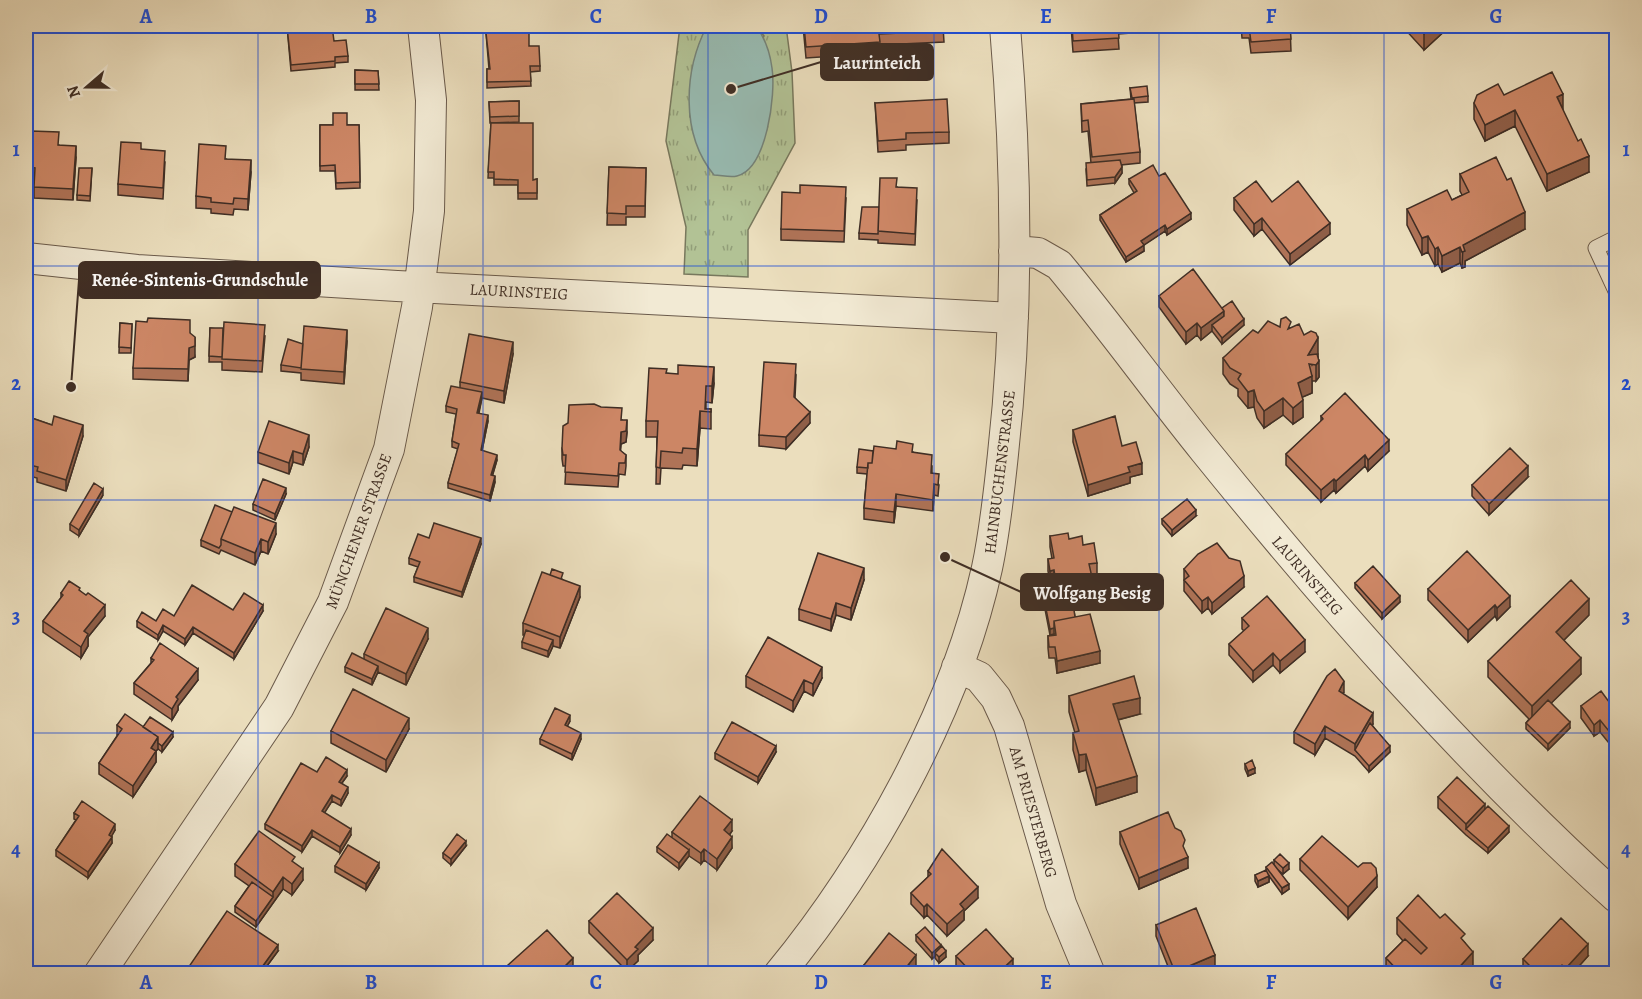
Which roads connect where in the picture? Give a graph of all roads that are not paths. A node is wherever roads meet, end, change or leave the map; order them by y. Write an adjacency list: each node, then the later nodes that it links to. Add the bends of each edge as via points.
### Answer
1 (423, 26): 6 (street, MÜNCHENER STRASSE, via 431,100 429,211)
2 (1005, 26): 4 (street, HAINBUCHENSTRASSE, via 1014,163)
3 (1617, 238): 7 (lane, via 1596,248)
4 (1014, 251): 8 (street, HAINBUCHENSTRASSE); 10 (street, LAURINSTEIG, via 1038,253 1059,265 1245,500 1385,664 1512,799)
5 (26, 258): 6 (street, LAURINSTEIG, via 137,270)
6 (420, 286): 8 (street, LAURINSTEIG); 11 (street, MÜNCHENER STRASSE, via 389,449 333,602 270,721)
7 (1617, 291)
8 (1013, 318): 9 (street, HAINBUCHENSTRASSE, via 1009,402 987,567)
9 (957, 668): 12 (street, HAINBUCHENSTRASSE, via 933,724 866,852 818,926); 13 (street, AM PRIESTERBERG, via 979,677 996,698 1009,726 1061,904)
10 (1617, 897)
11 (99, 974)
12 (778, 974)
13 (1090, 974)

